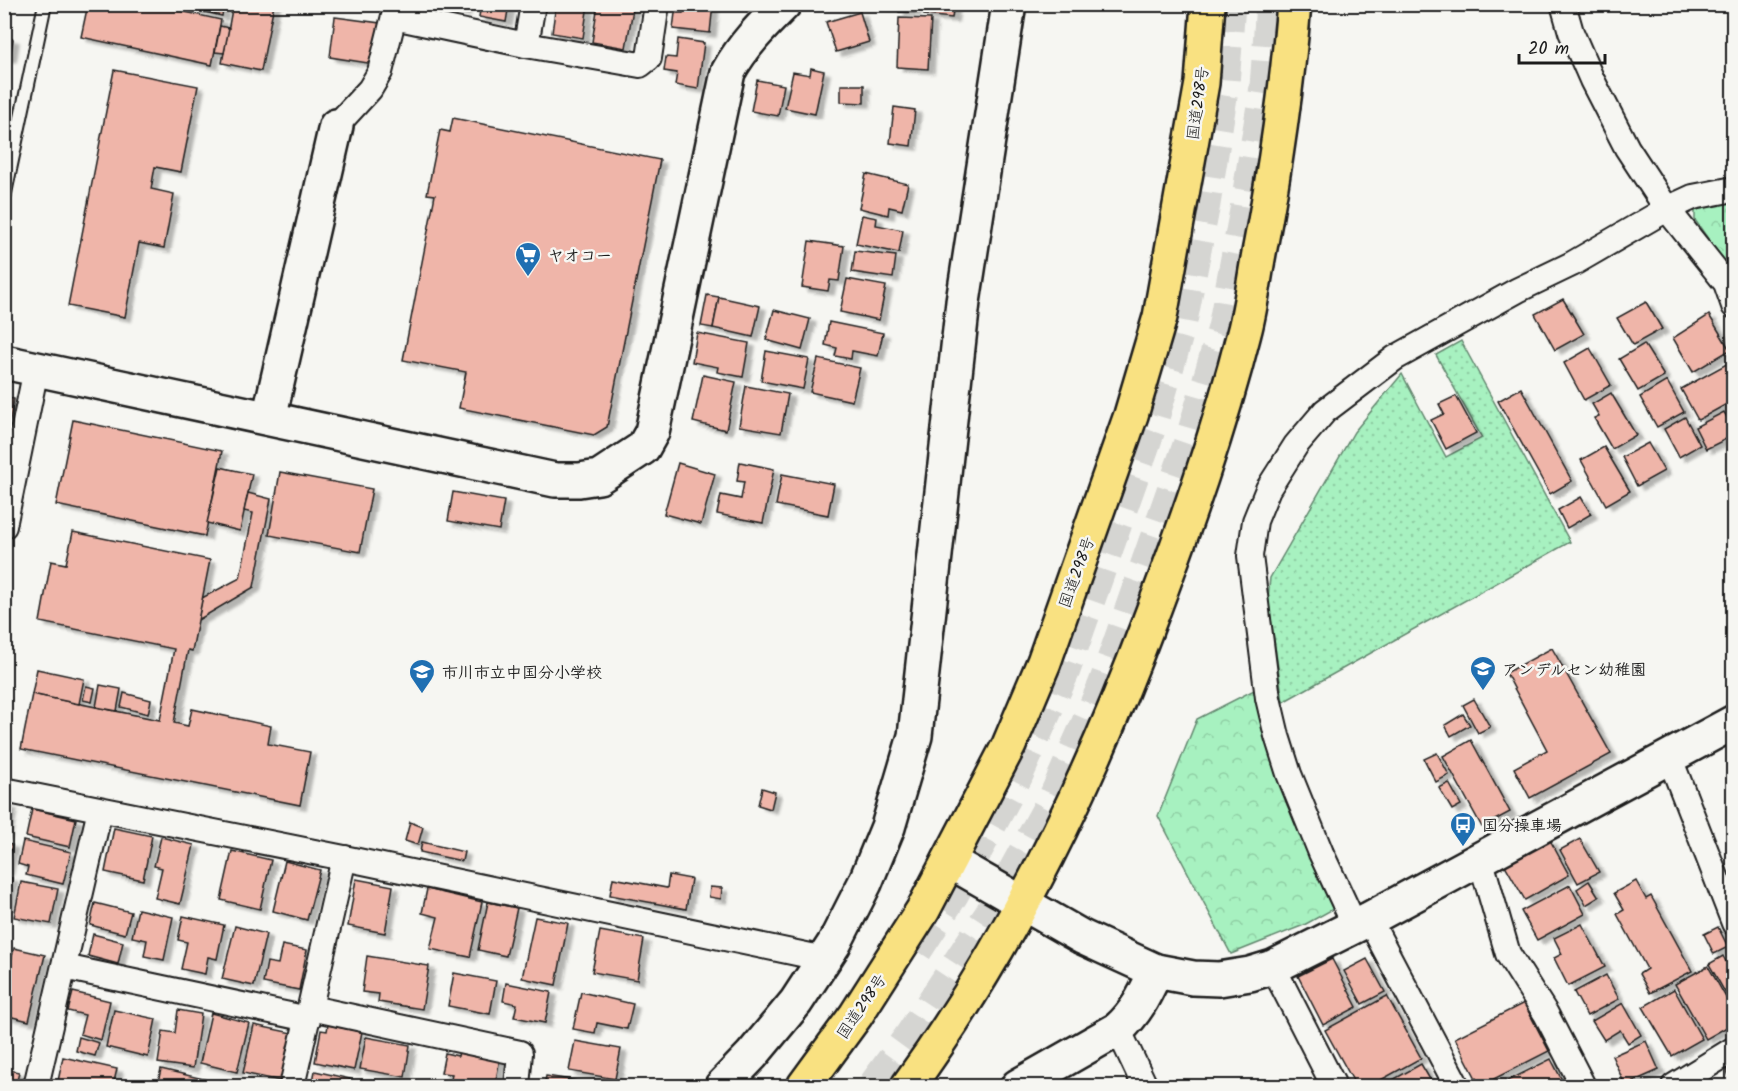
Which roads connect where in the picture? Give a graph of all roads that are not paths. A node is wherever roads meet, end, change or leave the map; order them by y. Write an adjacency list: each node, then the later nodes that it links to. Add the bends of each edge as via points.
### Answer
1 (45, 4): 13 (lane)
2 (533, 4): 10 (street)
3 (657, 4): 10 (street, via 649,58 640,65)
4 (784, 4): 18 (street, via 754,33 728,72 652,432 643,448 599,477 555,480)
5 (1009, 4): 30 (street, via 963,302 915,736 888,827 865,883)
6 (1208, 4): 26 (highway, 国道298号, via 1202,83 1160,317 1131,415 1040,672 1010,745)
7 (1294, 4): 27 (highway, via 1287,88 1265,223 1245,331 1216,436 1119,702 1083,785)
8 (1563, 4): 14 (street, via 1592,80 1628,148)
9 (396, 11): 10 (street); 11 (street, via 380,72)
10 (526, 45)
11 (336, 126): 18 (street)
12 (1734, 189): 14 (street, via 1693,197)
13 (4, 198)
14 (1667, 209): 15 (street, via 1726,283); 28 (street, via 1379,369 1324,411 1268,489 1255,521 1250,556 1276,736 1321,853)
15 (1734, 306)
16 (4, 362): 17 (street)
17 (36, 369): 18 (street); 19 (street)
18 (269, 418)
19 (4, 526)
20 (1734, 723): 21 (street)
21 (1669, 756): 25 (street); 29 (street)
22 (4, 790): 23 (street)
23 (100, 810): 24 (street); 32 (street)
24 (344, 858): 30 (street); 34 (street)
25 (1480, 858): 28 (street); 47 (street, via 1508,954)
26 (949, 861): 27 (street); 41 (highway, 国道298号, via 856,1015)
27 (1023, 903): 33 (street, via 1082,937); 42 (highway)
28 (1362, 923): 31 (street); 46 (street)
29 (1734, 923)
30 (825, 959): 40 (street, via 796,1002)
31 (1273, 966): 33 (street, via 1220,979); 45 (street)
32 (64, 967): 34 (street); 37 (street)
33 (1155, 971): 35 (street, via 1143,1001)
34 (310, 1014): 38 (street); 39 (street, via 520,1053)
35 (1118, 1029): 43 (street); 44 (street)
36 (1734, 1049): 48 (street)
37 (36, 1086)
38 (292, 1086)
39 (517, 1086)
40 (722, 1086)
41 (804, 1086)
42 (909, 1086)
43 (1018, 1086)
44 (1145, 1086)
45 (1334, 1086)
46 (1457, 1086)
47 (1582, 1086)
48 (1674, 1086)

